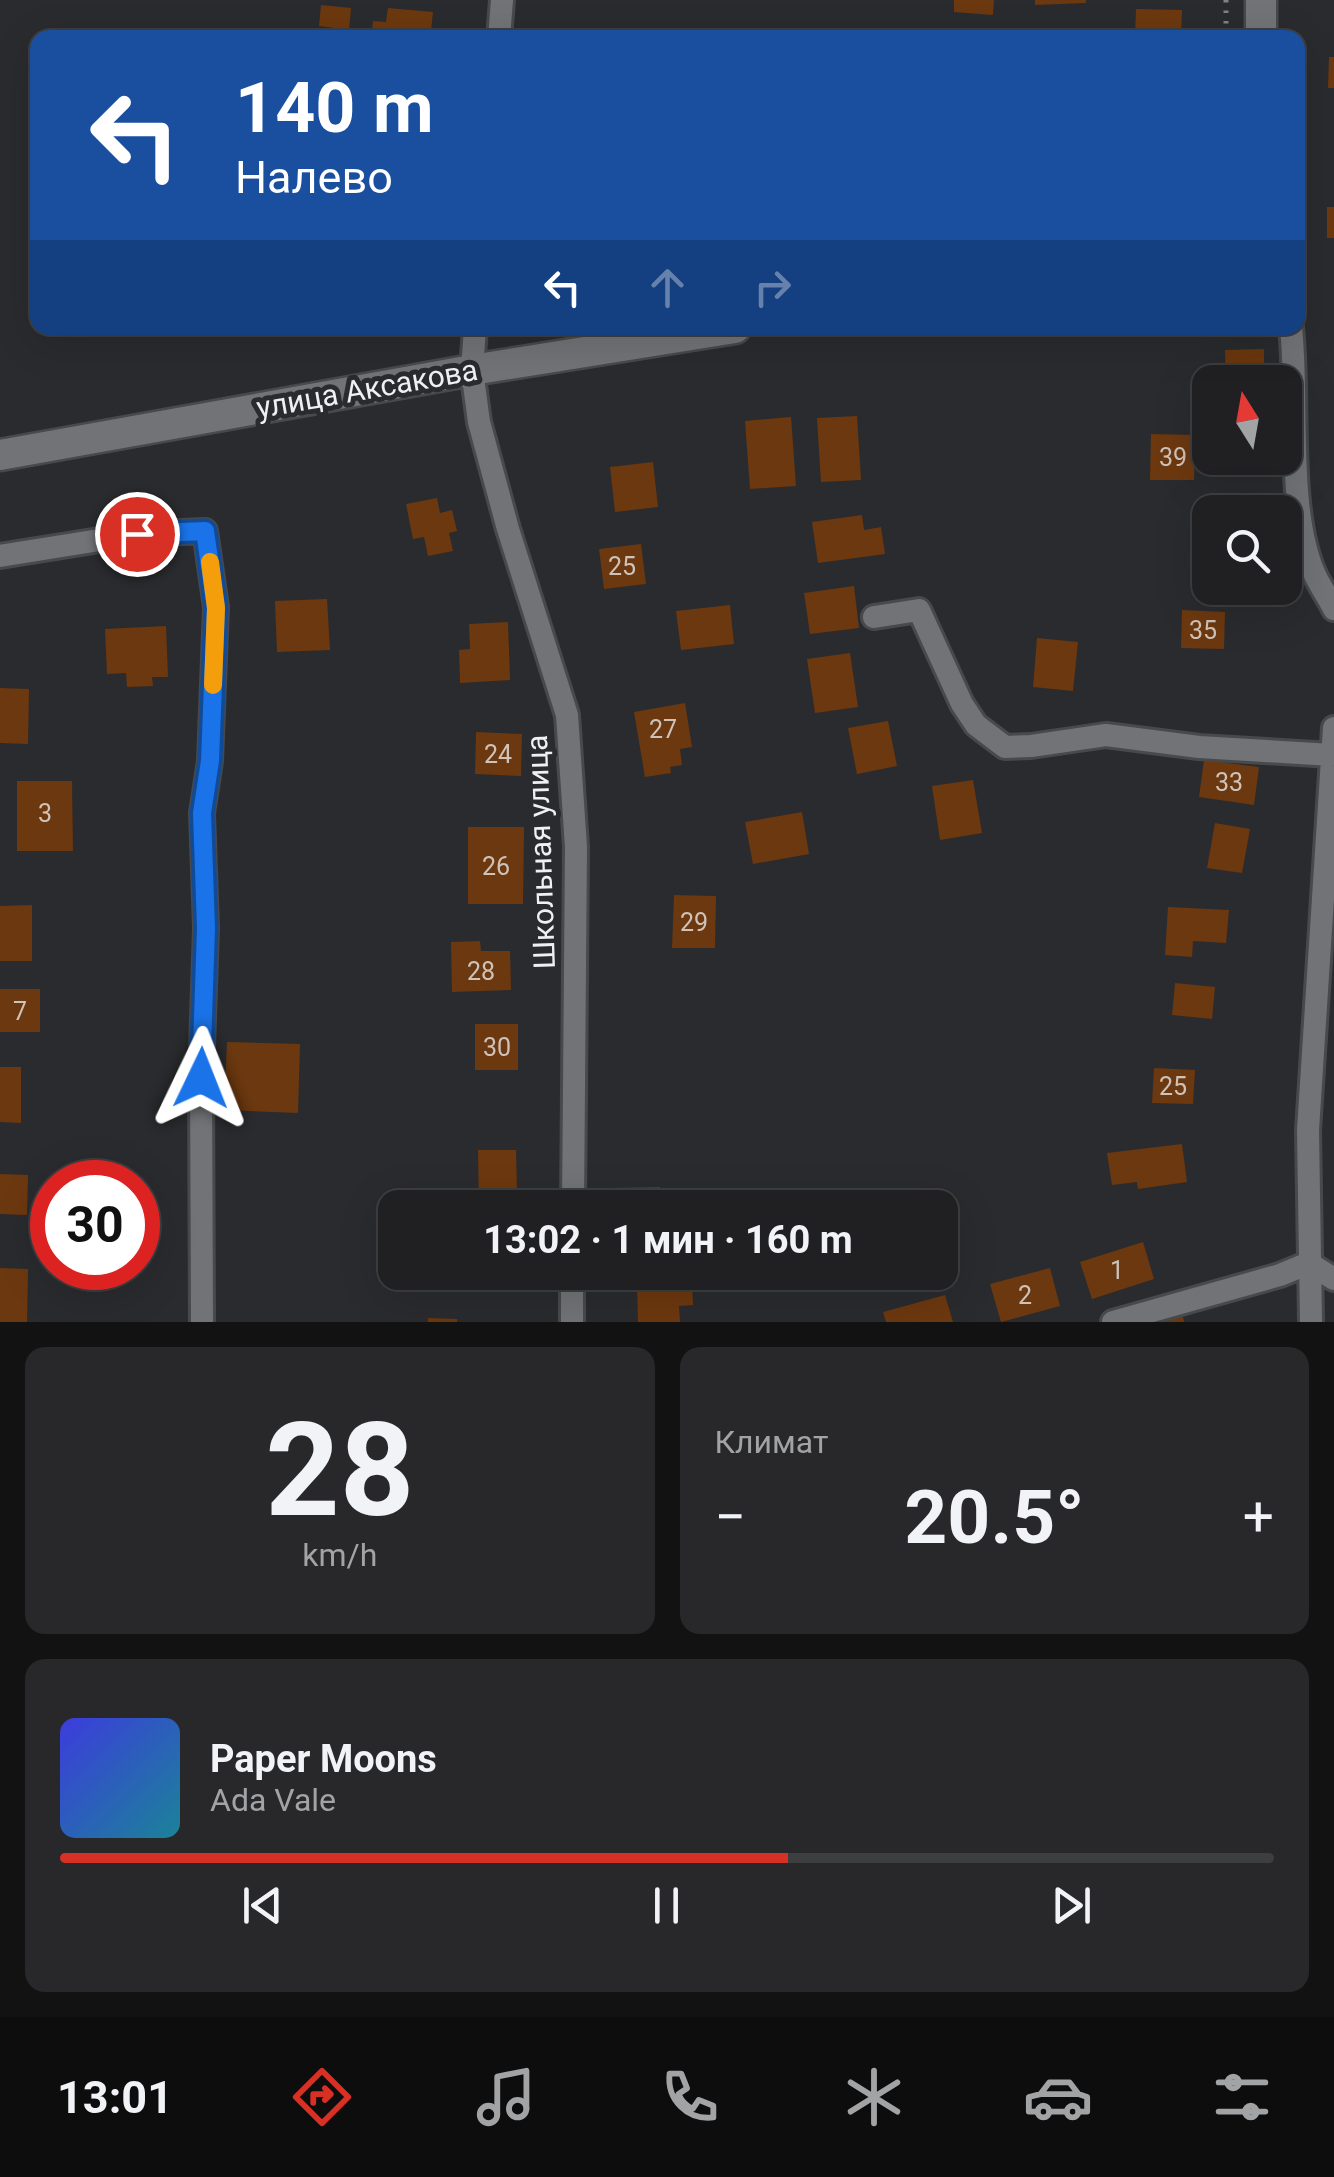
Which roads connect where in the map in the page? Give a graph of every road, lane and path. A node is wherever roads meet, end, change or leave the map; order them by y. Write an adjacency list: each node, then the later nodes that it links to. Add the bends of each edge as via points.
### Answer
1 (502, 0): 4 (street)
2 (1226, 0): 5 (path)
3 (1261, 0): 6 (street)
4 (500, 30)
5 (1226, 30)
6 (1261, 30)
7 (474, 335): 10 (street, Школьная улица)
8 (691, 335): 10 (street, улица Аксакова)
9 (1290, 335): 13 (street, via 1303,534)
10 (472, 370): 11 (street, улица Аксакова); 17 (street, Школьная улица, via 508,528 567,715 576,846)
11 (0, 455)
12 (0, 556): 21 (street, via 137,534 205,531 216,608 202,813)
13 (1334, 608)
14 (874, 616): 16 (street, via 918,610 976,725 1004,747 1106,735)
15 (1334, 728): 16 (street)
16 (1332, 755): 18 (street, via 1308,1130)
17 (573, 1190)
18 (1309, 1263): 19 (street); 23 (street); 24 (street)
19 (1334, 1279)
20 (572, 1290): 22 (street)
21 (202, 1322)
22 (572, 1322)
23 (1112, 1322)
24 (1310, 1322)

